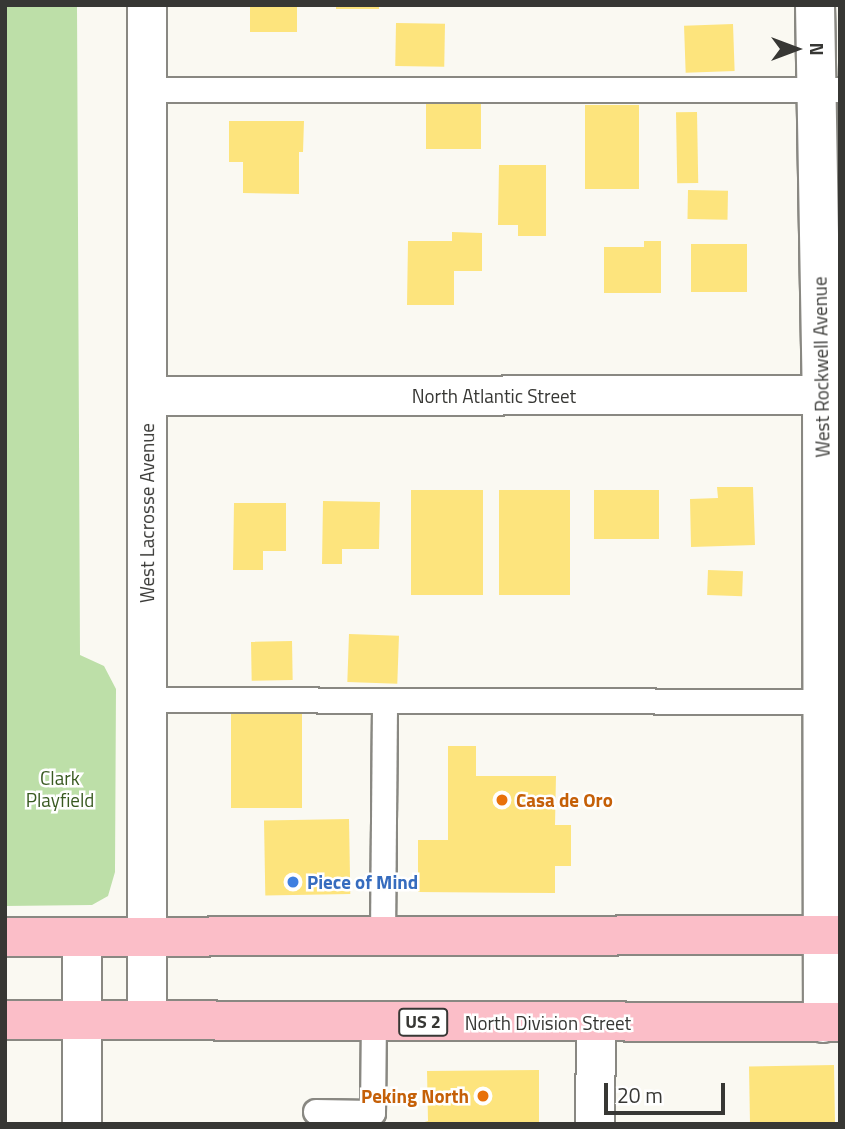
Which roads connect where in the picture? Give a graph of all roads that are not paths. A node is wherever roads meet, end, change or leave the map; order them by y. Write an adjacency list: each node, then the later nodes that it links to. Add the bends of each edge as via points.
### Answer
1 (147, 5): 3 (street, West Lacrosse Avenue)
2 (815, 5): 4 (street, West Rockwell Avenue)
3 (147, 90): 4 (lane); 6 (street, West Lacrosse Avenue)
4 (828, 90): 5 (street, West Rockwell Avenue)
5 (831, 395): 6 (street, North Atlantic Street); 9 (street, West Rockwell Avenue)
6 (148, 396): 7 (street, West Lacrosse Avenue)
7 (146, 700): 8 (lane); 14 (street, West Lacrosse Avenue)
8 (385, 701): 9 (lane); 11 (lane)
9 (832, 702): 10 (street, West Rockwell Avenue)
10 (832, 935): 11 (main road); 19 (street, West Rockwell Avenue)
11 (383, 936): 14 (main road)
12 (5, 937): 13 (main road)
13 (82, 937): 14 (main road); 16 (street)
14 (147, 937): 17 (street, West Lacrosse Avenue)
15 (5, 1020): 16 (main road, North Division Street / US 2)
16 (82, 1020): 17 (main road, North Division Street / US 2); 22 (street)
17 (148, 1020): 18 (main road, North Division Street / US 2)
18 (374, 1022): 20 (main road, North Division Street / US 2); 21 (lane, via 373,1113)
19 (831, 1022): 20 (main road, North Division Street / US 2)
20 (596, 1023): 23 (street)
21 (316, 1112)
22 (82, 1124)
23 (595, 1124)

